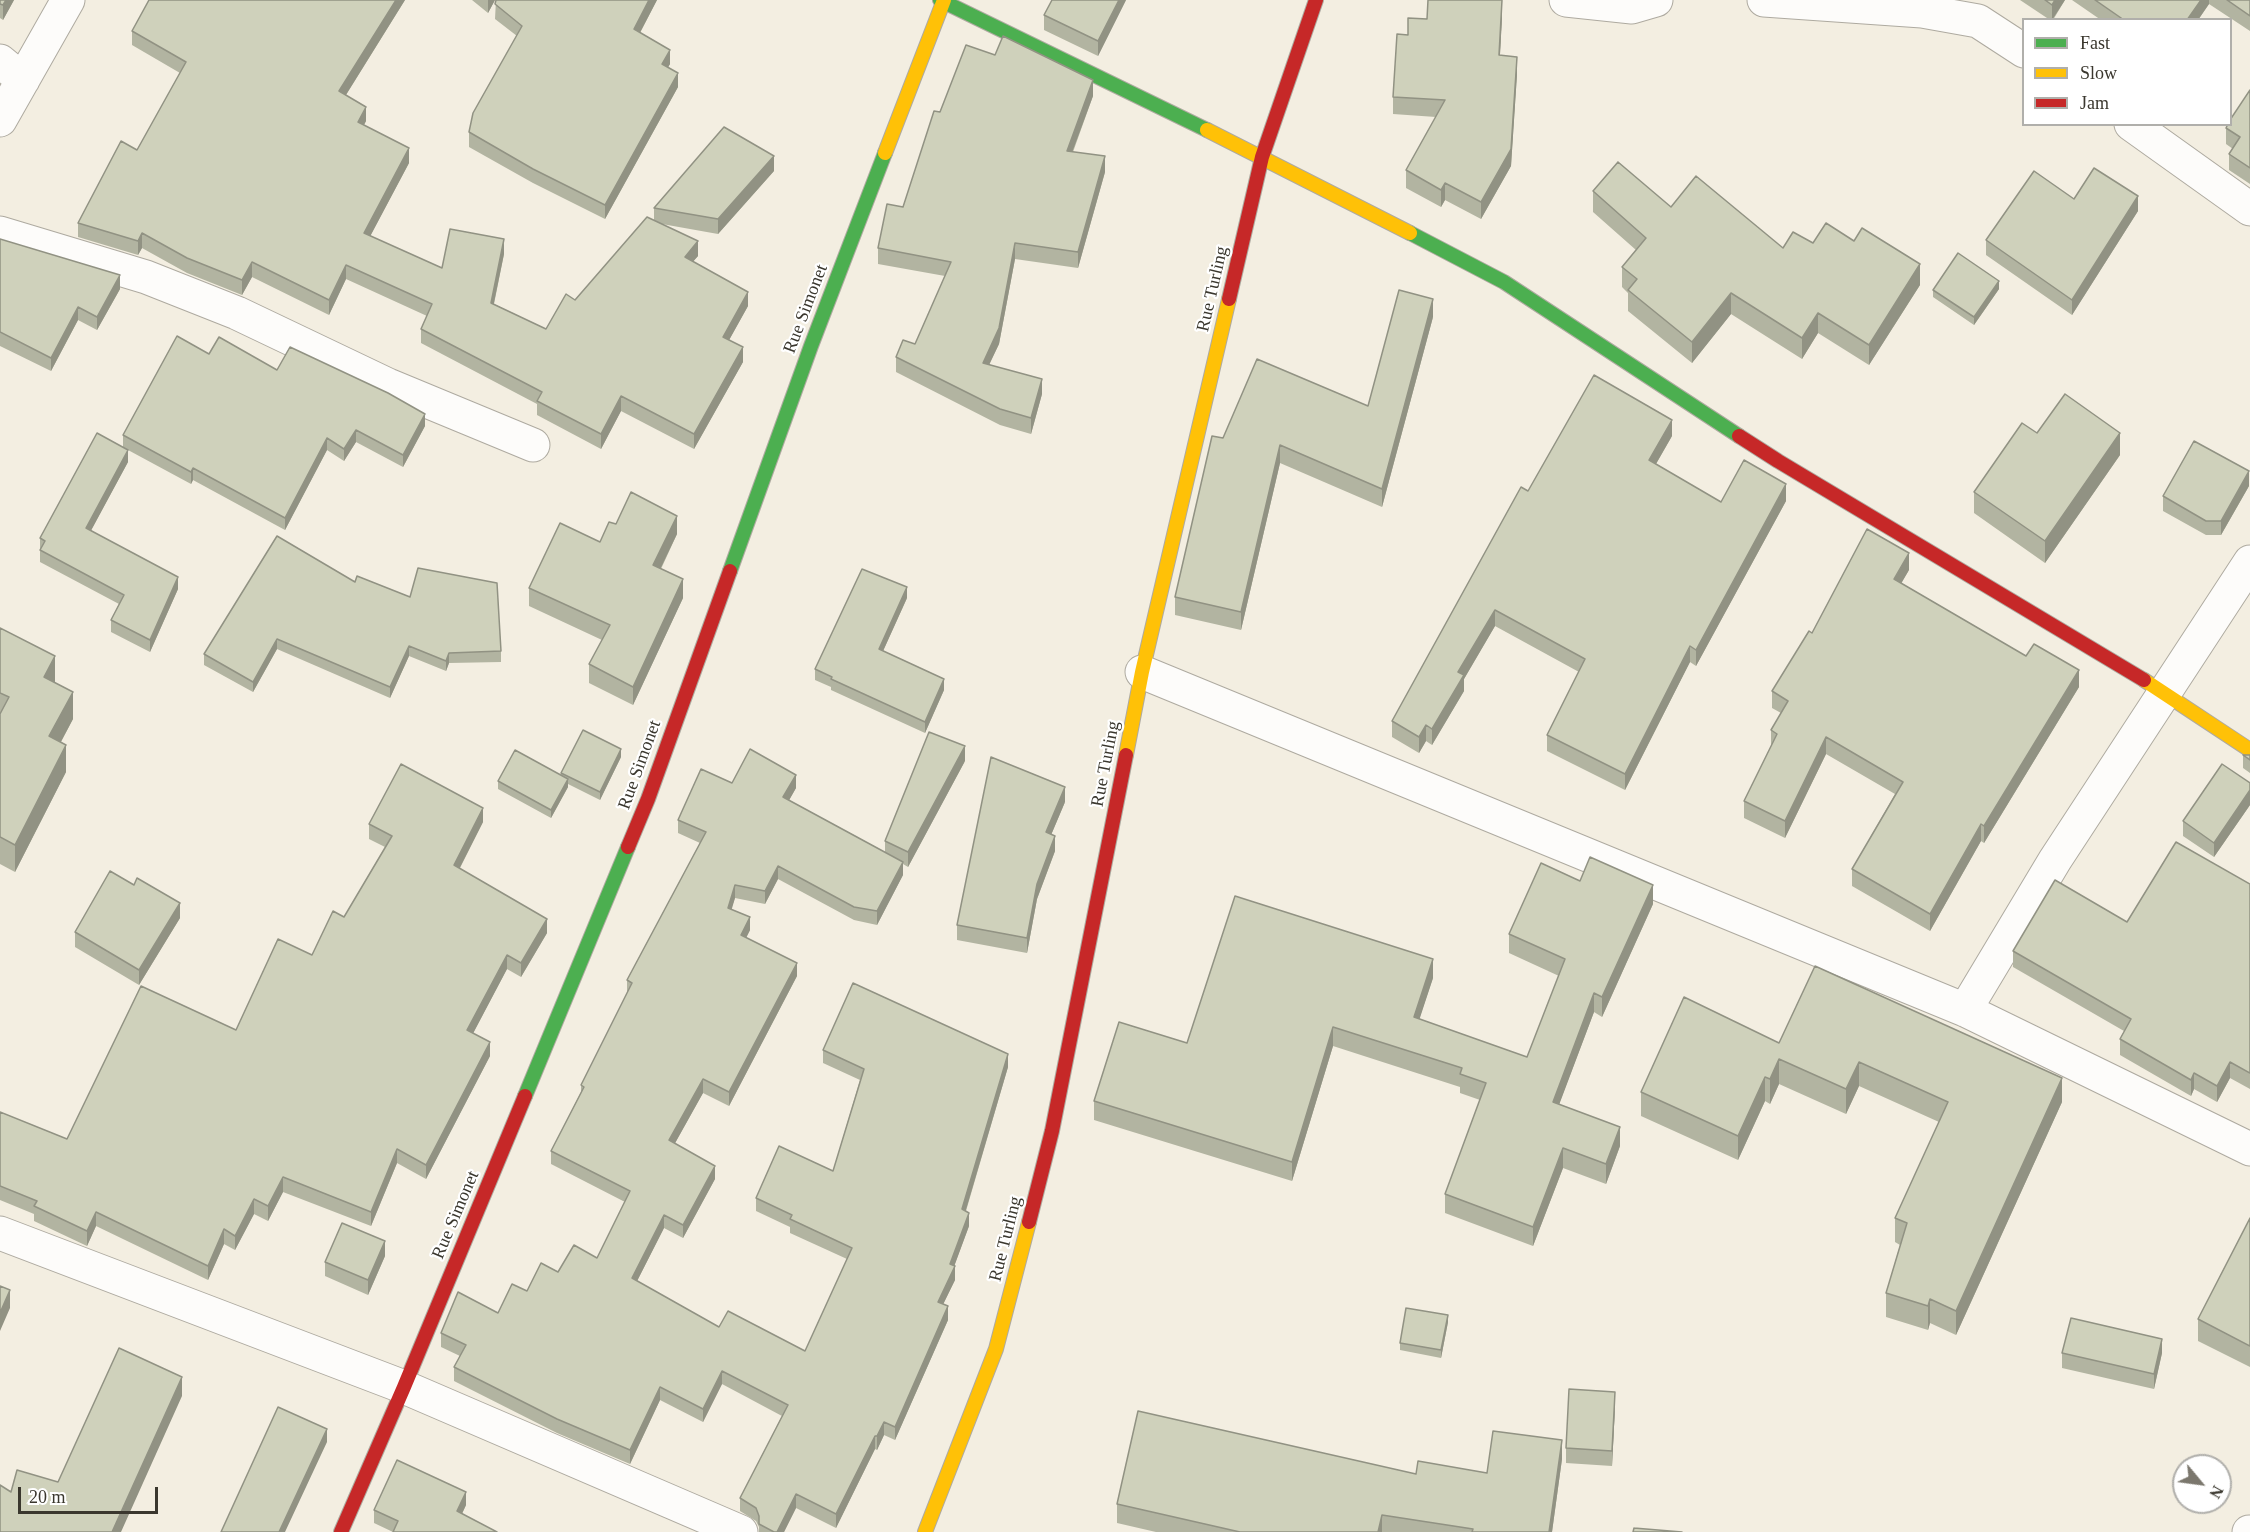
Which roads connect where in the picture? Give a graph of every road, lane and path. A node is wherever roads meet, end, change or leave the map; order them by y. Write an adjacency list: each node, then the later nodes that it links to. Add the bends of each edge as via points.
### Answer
1 (68, 0): 8 (street)
2 (1316, 0): 11 (street, Rue Turling)
3 (1566, 0): 4 (street, via 1632,7)
4 (1656, 0)
5 (1764, 0): 7 (street, via 1922,11 1978,21)
6 (942, 1): 11 (street); 22 (street, Rue Simonet, via 811,346 648,799)
7 (2022, 50)
8 (12, 71): 9 (street)
9 (0, 120)
10 (2134, 126): 12 (street)
11 (1262, 156): 16 (street, Rue Turling); 17 (street, via 1504,282 1778,461)
12 (2250, 208)
13 (0, 233): 14 (street, via 146,277 227,309 388,385)
14 (533, 445)
15 (2250, 562): 17 (street)
16 (1142, 672): 19 (street); 25 (street, Rue Turling, via 1049,1142 996,1349)
17 (2164, 692): 18 (street); 19 (street, via 2055,860)
18 (2250, 750)
19 (1965, 1010): 20 (street)
20 (2250, 1149)
21 (0, 1233): 22 (street)
22 (404, 1387): 23 (street, Rue Simonet); 24 (street)
23 (341, 1532)
24 (741, 1532)
25 (925, 1532)

